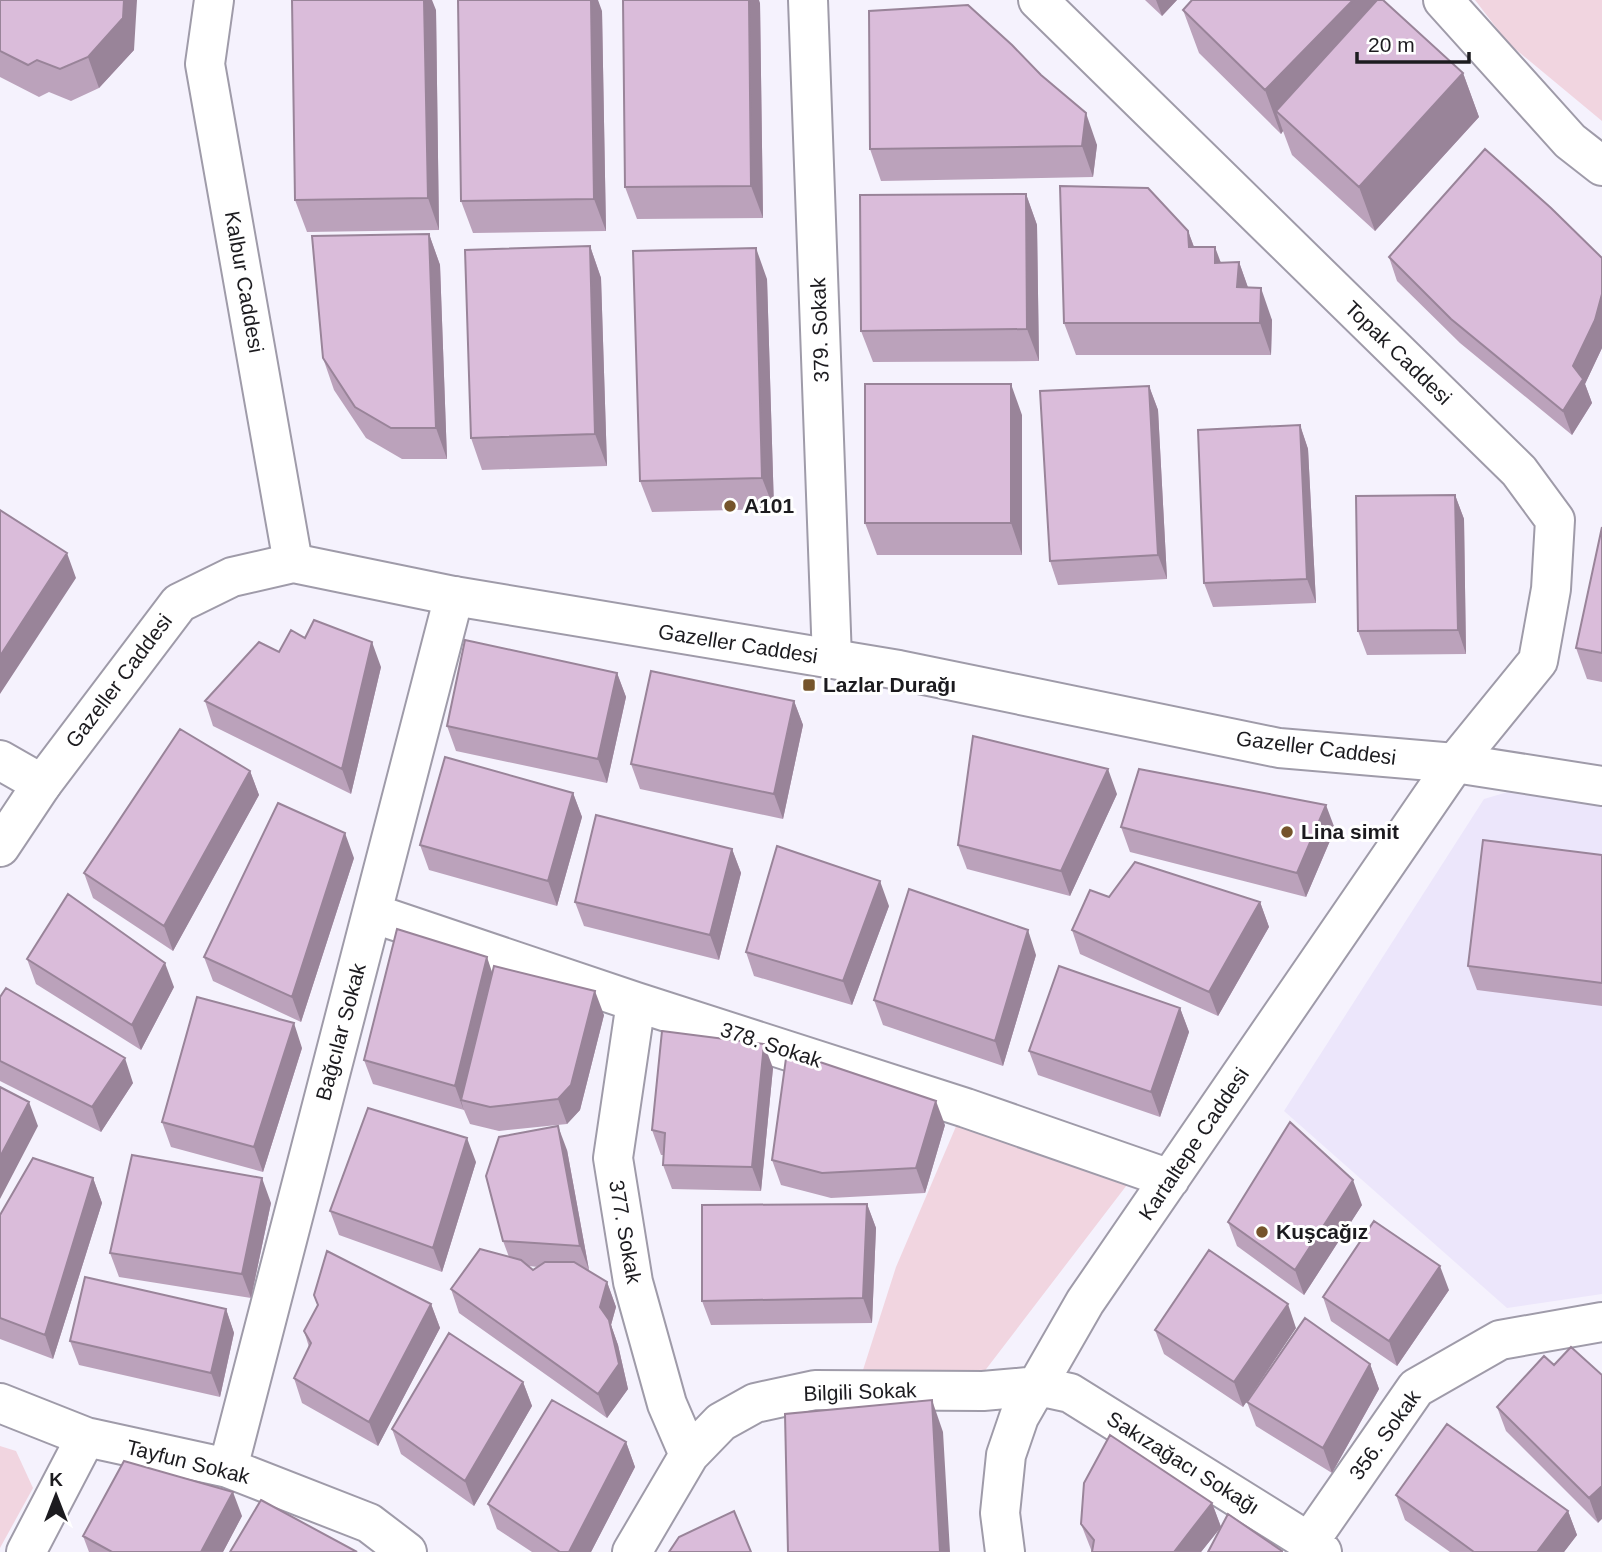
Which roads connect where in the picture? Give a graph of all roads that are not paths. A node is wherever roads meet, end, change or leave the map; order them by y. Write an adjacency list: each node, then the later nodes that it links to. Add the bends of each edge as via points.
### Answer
1 (214, 0): 6 (street, Kalbur Caddesi, via 205,64)
2 (808, 0): 8 (street, 379. Sokak)
3 (1038, 0): 10 (street, Topak Caddesi, via 1519,471 1555,520 1551,589 1538,661)
4 (1443, 0): 5 (street, via 1570,141)
5 (1602, 166)
6 (293, 563): 7 (street, Gazeller Caddesi); 11 (street, Gazeller Caddesi, via 232,577 179,603)
7 (454, 596): 8 (street, Gazeller Caddesi); 14 (street, Bağcılar Sokak)
8 (832, 659): 10 (street, Gazeller Caddesi, via 1279,748)
9 (0, 760): 11 (street)
10 (1455, 763): 12 (street, Gazeller Caddesi); 16 (street, Kartaltepe Caddesi)
11 (41, 784): 13 (street, Gazeller Caddesi)
12 (1602, 786)
13 (0, 847)
14 (372, 913): 15 (street, 378. Sokak); 22 (street, Bağcılar Sokak)
15 (636, 1002): 16 (street, 378. Sokak); 21 (street, 377. Sokak, via 613,1158 633,1282 667,1404)
16 (1170, 1179): 18 (street, Kartaltepe Caddesi, via 1085,1302)
17 (1602, 1321): 23 (street, 356. Sokak, via 1500,1340 1416,1388)
18 (1038, 1386): 21 (street, Bilgili Sokak, via 983,1391 815,1390 755,1403 721,1422); 23 (street, Sakızağacı Sokağı, via 1070,1393); 27 (street, Kartaltepe Caddesi, via 1019,1418 1006,1455 1000,1513)
19 (0, 1403): 20 (street, Tayfun Sokak)
20 (86, 1437): 22 (street, Tayfun Sokak); 24 (street)
21 (689, 1455): 26 (street, Bilgili Sokak)
22 (228, 1468): 25 (street, Tayfun Sokak, via 369,1523)
23 (1316, 1547)
24 (26, 1552)
25 (407, 1552)
26 (632, 1552)
27 (1005, 1552)

